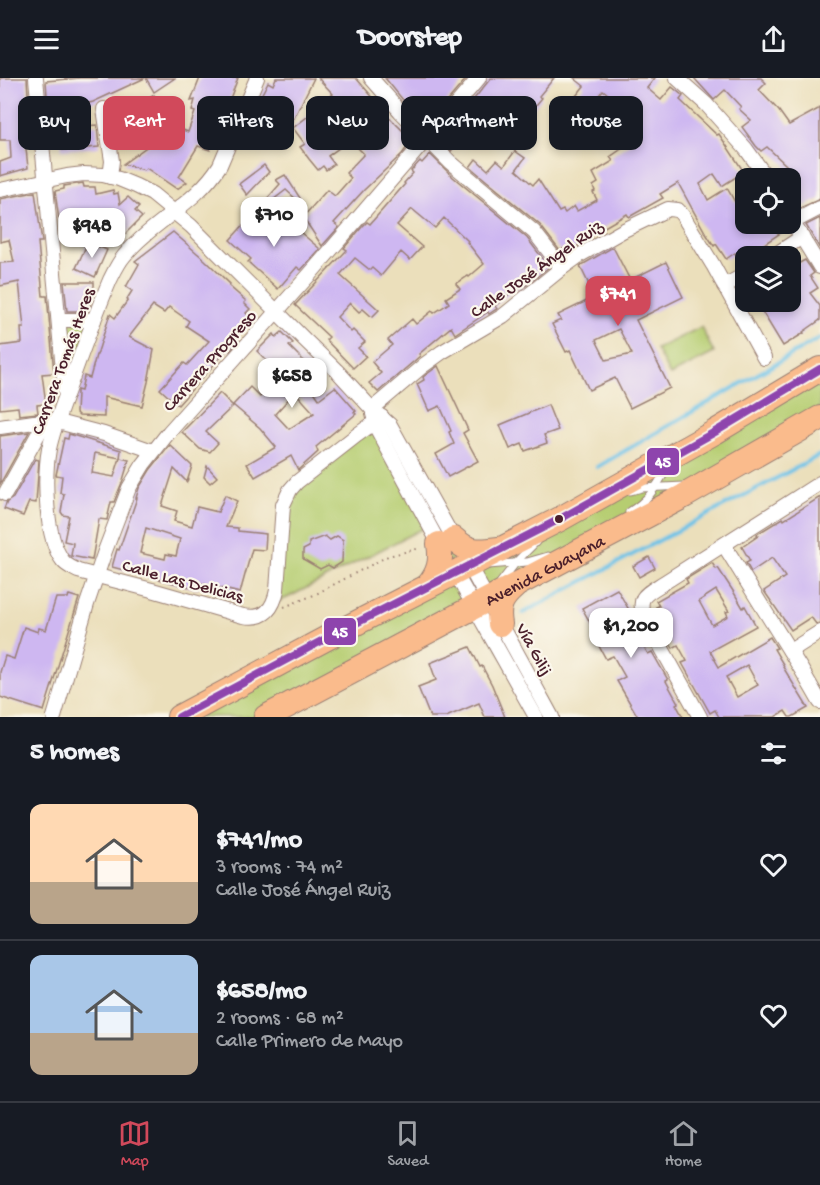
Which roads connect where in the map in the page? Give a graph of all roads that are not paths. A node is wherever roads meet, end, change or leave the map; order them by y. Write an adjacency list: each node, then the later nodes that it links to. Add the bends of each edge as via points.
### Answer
1 (36, 78): 13 (street)
2 (257, 78): 16 (street, Carrera Tomás Heres, via 215,173)
3 (371, 78): 7 (street)
4 (479, 78): 6 (street, Carrera Progreso)
5 (677, 78): 11 (street, via 706,104)
6 (464, 96)
7 (401, 110)
8 (110, 150): 12 (street)
9 (418, 150): 25 (street, Carrera Progreso)
10 (439, 150): 22 (street, via 534,232)
11 (760, 168)
12 (110, 177): 13 (street, Vía Gilij, via 84,174); 16 (street, Vía Gilij, via 152,194)
13 (46, 180): 14 (street, Vía Gilij); 26 (street)
14 (0, 190)
15 (820, 208): 17 (street)
16 (173, 212): 25 (street, Vía Gilij); 27 (street, Carrera Tomás Heres, via 118,264)
17 (801, 216)
18 (800, 234): 19 (street)
19 (802, 237): 20 (street); 21 (street)
20 (788, 246)
21 (820, 267)
22 (562, 268): 24 (street, Calle José Ángel Ruiz, via 624,230 674,209 684,216); 31 (street, Calle José Ángel Ruiz, via 503,316 435,357)
23 (735, 280): 24 (street)
24 (724, 286): 28 (street, Calle José Ángel Ruiz)
25 (276, 312): 31 (street, Vía Gilij, via 337,370); 35 (street, Carrera Progreso)
26 (59, 320): 27 (street); 30 (street)
27 (94, 321): 30 (street, Carrera Tomás Heres)
28 (764, 358)
29 (820, 369): 36 (highway, Avenida Guayana)
30 (66, 396): 33 (street, Carrera Tomás Heres)
31 (377, 416): 46 (street, Vía Gilij, via 377,429); 51 (street, Calle Las Delicias, via 290,490 282,506 276,598 270,609 258,617)
32 (820, 417): 38 (highway, Avenida Guayana)
33 (52, 421): 34 (street); 35 (street); 41 (street); 51 (street, Carrera Tomás Heres, via 47,500 52,536 69,567)
34 (0, 427)
35 (153, 451): 51 (street, Carrera Progreso, via 129,488)
36 (675, 454): 39 (lane); 49 (highway, Avenida Guayana, via 560,519)
37 (820, 483): 47 (street)
38 (703, 485): 39 (lane); 49 (highway, Avenida Guayana)
39 (656, 487): 40 (lane); 42 (lane)
40 (619, 495)
41 (3, 499)
42 (626, 514)
43 (584, 515): 44 (lane)
44 (553, 532)
45 (545, 536): 49 (lane)
46 (447, 541): 49 (highway); 50 (street, Vía Gilij); 52 (highway, via 439,569)
47 (724, 545): 55 (street); 62 (street, via 645,595 640,604)
48 (552, 555): 49 (lane)
49 (511, 566): 50 (highway, Avenida Guayana); 53 (highway, via 499,616)
50 (462, 569): 52 (highway, Avenida Guayana); 53 (street, Vía Gilij)
51 (97, 575): 57 (street, Carrera Progreso)
52 (428, 586): 58 (highway, Avenida Guayana)
53 (480, 613): 59 (highway); 60 (street, Vía Gilij); 61 (street, Vía Gilij)
54 (820, 632): 55 (street)
55 (790, 651): 56 (street)
56 (820, 702)
57 (54, 717)
58 (179, 717)
59 (266, 717)
60 (536, 717)
61 (552, 717)
62 (700, 717)

